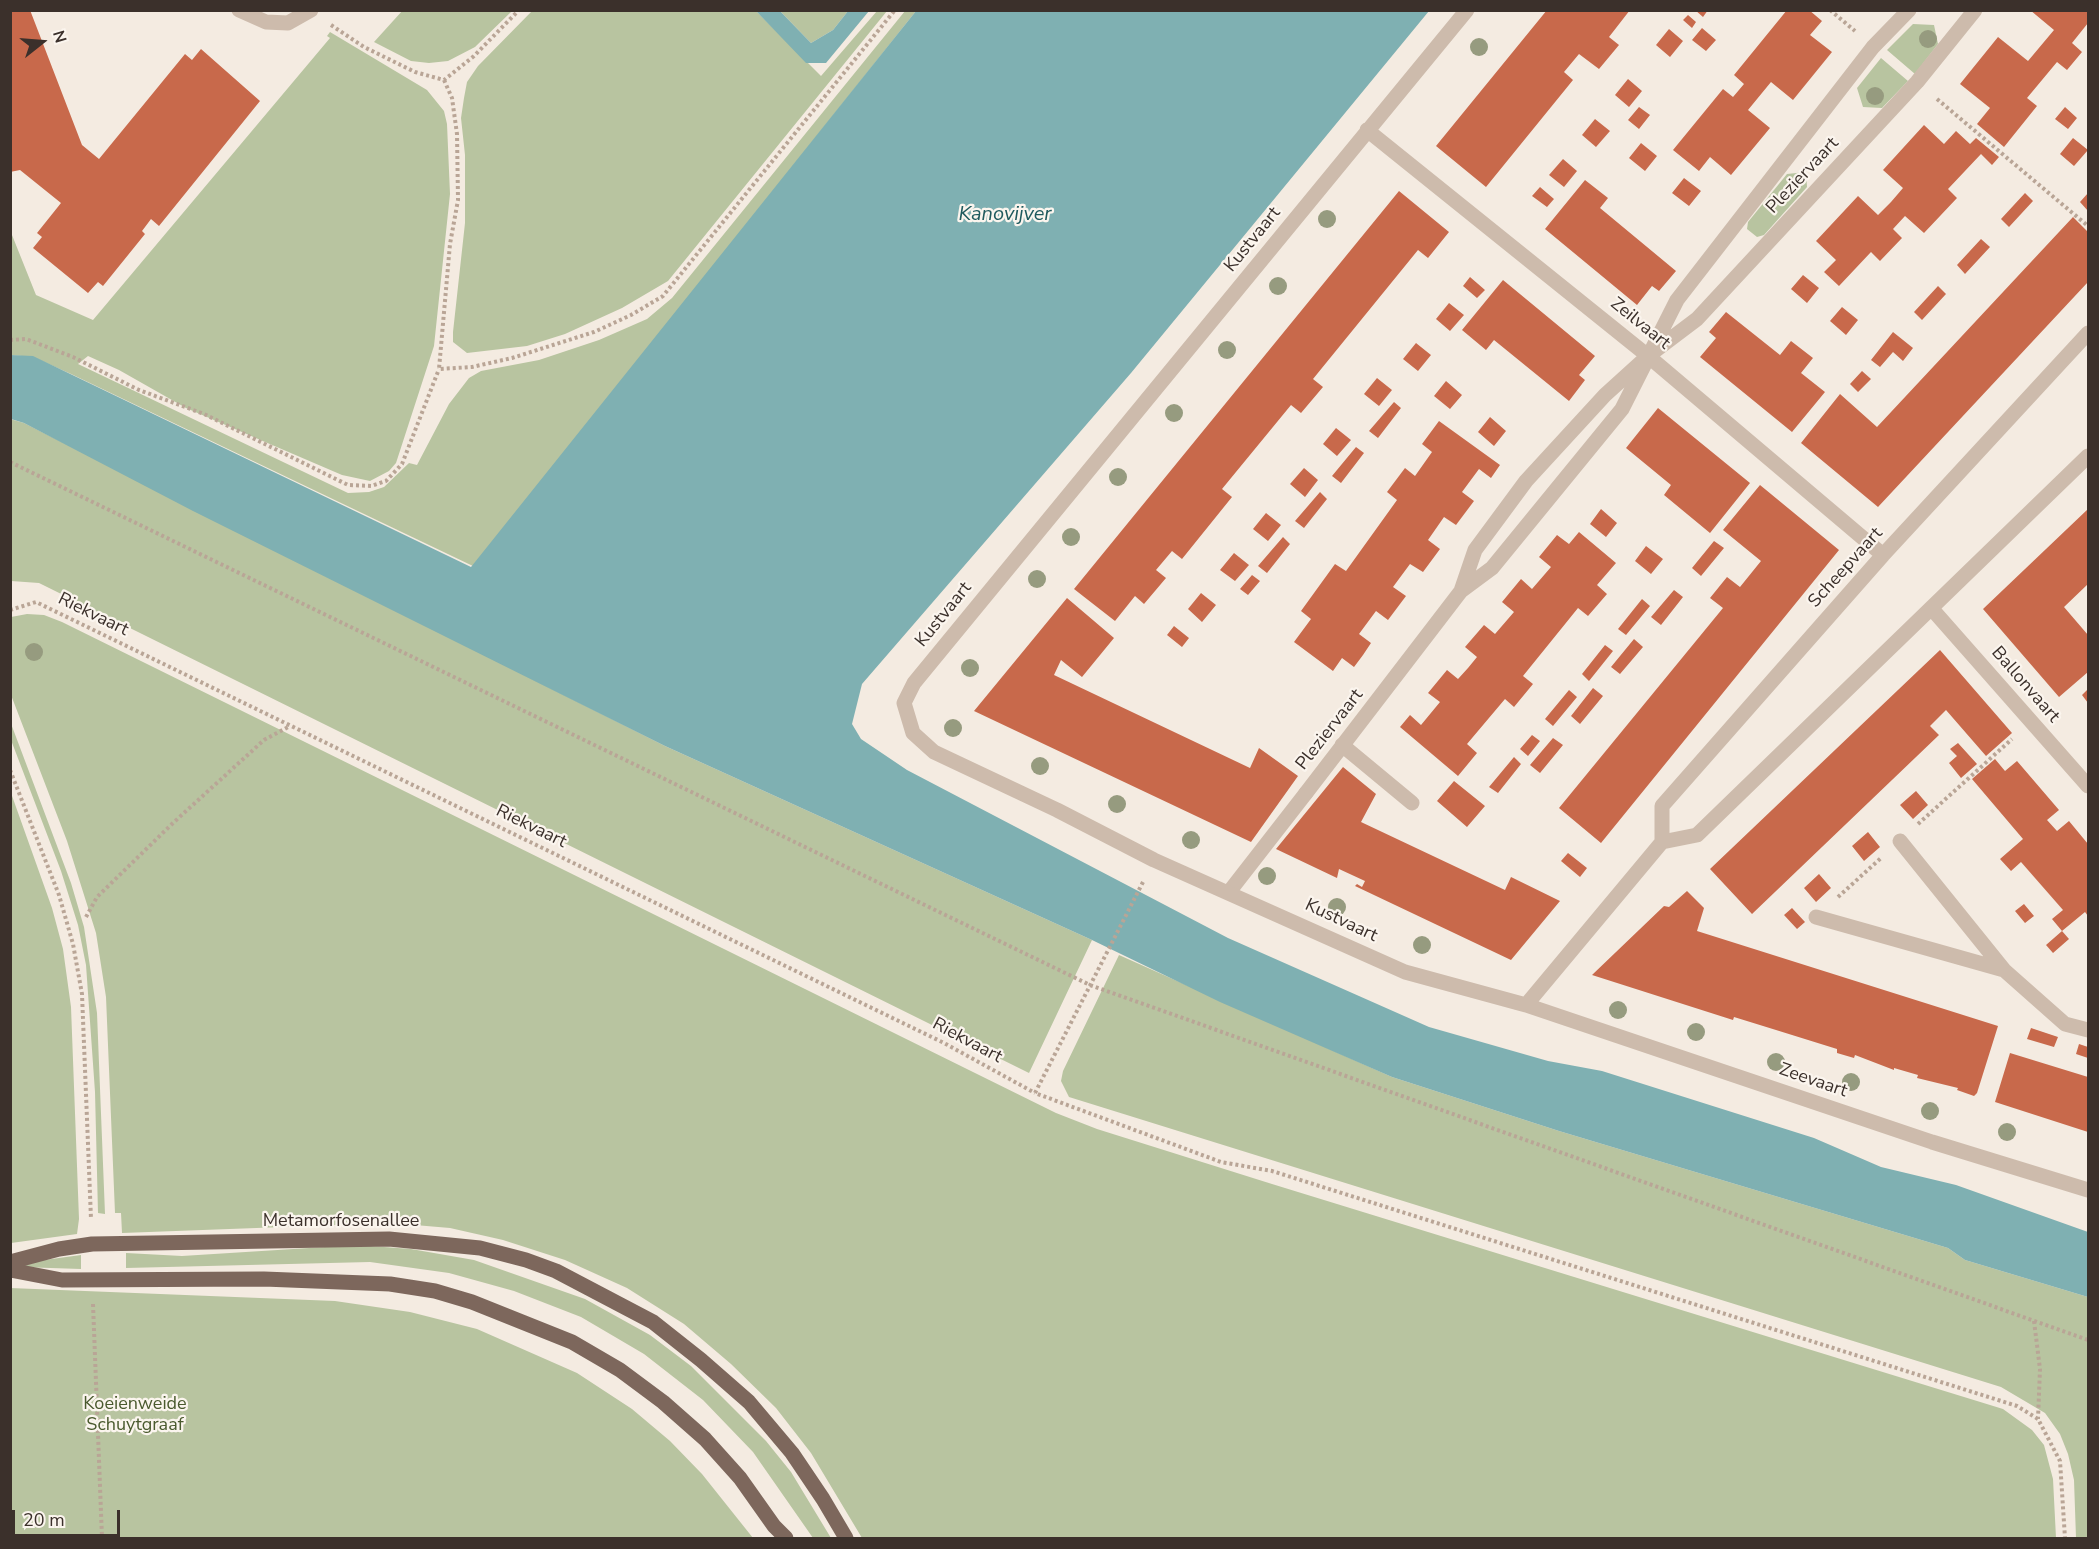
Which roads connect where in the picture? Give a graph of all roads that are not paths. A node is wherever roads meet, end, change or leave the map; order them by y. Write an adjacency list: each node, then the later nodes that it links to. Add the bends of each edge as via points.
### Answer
1 (239, 10): 5 (street, via 266,22 288,23)
2 (1467, 10): 6 (street, Kustvaart)
3 (1909, 10): 8 (street, Pleziervaart, via 1874,47 1677,300)
4 (1975, 10): 8 (street, Pleziervaart, via 1917,82 1697,319)
5 (311, 11)
6 (1367, 130): 8 (street, Zeilvaart); 18 (street, Kustvaart, via 914,683 904,703 913,733 934,752 1154,860)
7 (2088, 333): 10 (street, Scheepvaart)
8 (1648, 356): 10 (street, Zeilvaart); 11 (street, Pleziervaart, via 1622,409 1492,568); 11 (street, Pleziervaart, via 1605,395 1526,481 1475,550)
9 (2088, 456): 12 (street)
10 (1883, 555): 17 (street, Scheepvaart, via 1662,806)
11 (1461, 591): 13 (street, Pleziervaart)
12 (1932, 609): 14 (street, Ballonvaart); 17 (street, via 1697,835)
13 (1342, 745): 15 (street); 18 (street, Pleziervaart)
14 (2088, 786)
15 (1412, 803)
16 (1900, 841): 20 (street)
17 (1662, 842): 21 (street)
18 (1229, 892): 21 (street, Kustvaart, via 1405,972)
19 (1816, 917): 20 (street)
20 (2004, 970): 22 (street, via 2066,1024)
21 (1526, 1005): 23 (street, Zeevaart, via 1932,1142)
22 (2088, 1030)
23 (2088, 1190)
24 (10, 1262): 28 (main road, Metamorfosenallee, via 92,1244 389,1239 480,1248 526,1260 556,1271 653,1322 701,1360 749,1402 792,1453)
25 (10, 1270): 26 (main road, via 62,1280 264,1279 390,1284 472,1302 572,1342 620,1370 663,1402 705,1439 740,1478)
26 (776, 1532): 27 (main road)
27 (786, 1539)
28 (846, 1539)

